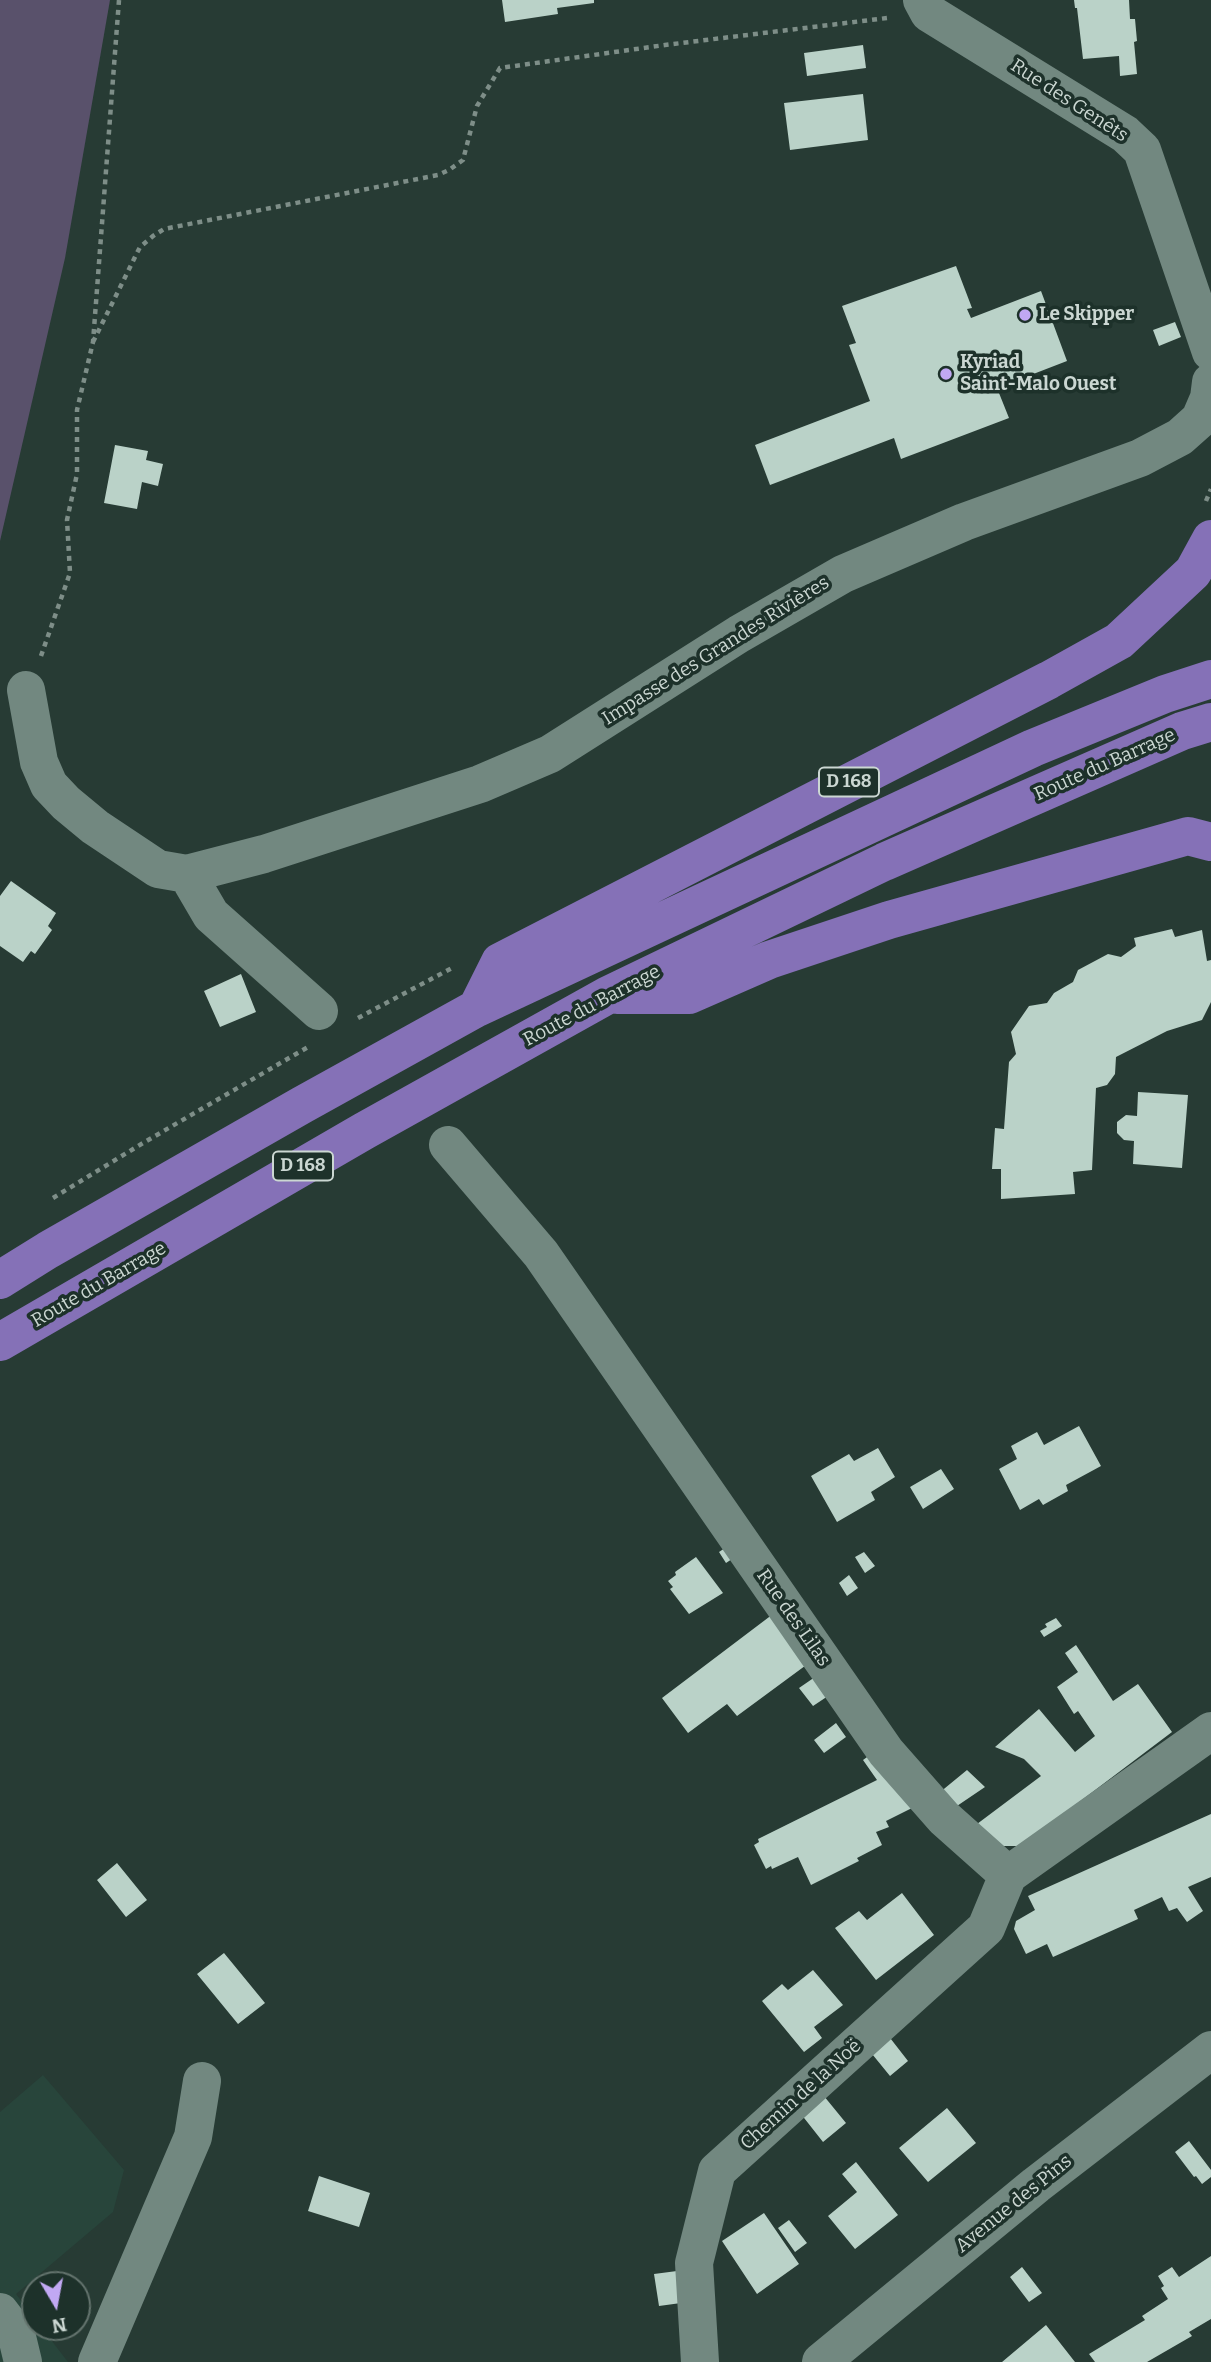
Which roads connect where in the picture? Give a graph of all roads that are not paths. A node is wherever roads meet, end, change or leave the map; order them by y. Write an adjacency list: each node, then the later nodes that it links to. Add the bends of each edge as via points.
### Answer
1 (926, 6): 2 (street, Rue des Genêts, via 1125,134 1142,150)
2 (1202, 295): 3 (street)
3 (1211, 352)
4 (1211, 382): 10 (street, Impasse des Grandes Rivières, via 1200,419 1180,437 1140,458 964,522 843,573 550,754 394,813)
5 (1211, 539): 12 (main road, D 168, via 1192,572 1119,641 500,962)
6 (1211, 679): 12 (main road, D 168, via 1033,748)
7 (26, 690): 10 (street, Impasse des Grandes Rivières, via 39,762 50,785 95,827 158,869)
8 (1211, 722): 11 (main road, Route du Barrage / D 168, via 884,862)
9 (1211, 842): 11 (main road, via 1188,836 889,920 769,960 689,995)
10 (187, 874): 13 (street, via 211,915)
11 (608, 995): 16 (main road, Route du Barrage / D 168)
12 (477, 1008): 15 (main road, D 168, via 289,1111)
13 (319, 1011)
14 (448, 1145): 18 (street, Rue des Lilas, via 541,1254 886,1752 944,1818)
15 (0, 1280)
16 (0, 1342)
17 (1211, 1731): 18 (street)
18 (1009, 1875): 24 (street, Chemin de la Noë, via 986,1928 717,2171 694,2263)
19 (1211, 2050): 25 (street, Avenue des Pins, via 1036,2185)
20 (202, 2081): 23 (street, via 194,2137)
21 (0, 2312): 22 (street, via 16,2333)
22 (23, 2362)
23 (97, 2362)
24 (700, 2362)
25 (821, 2362)

